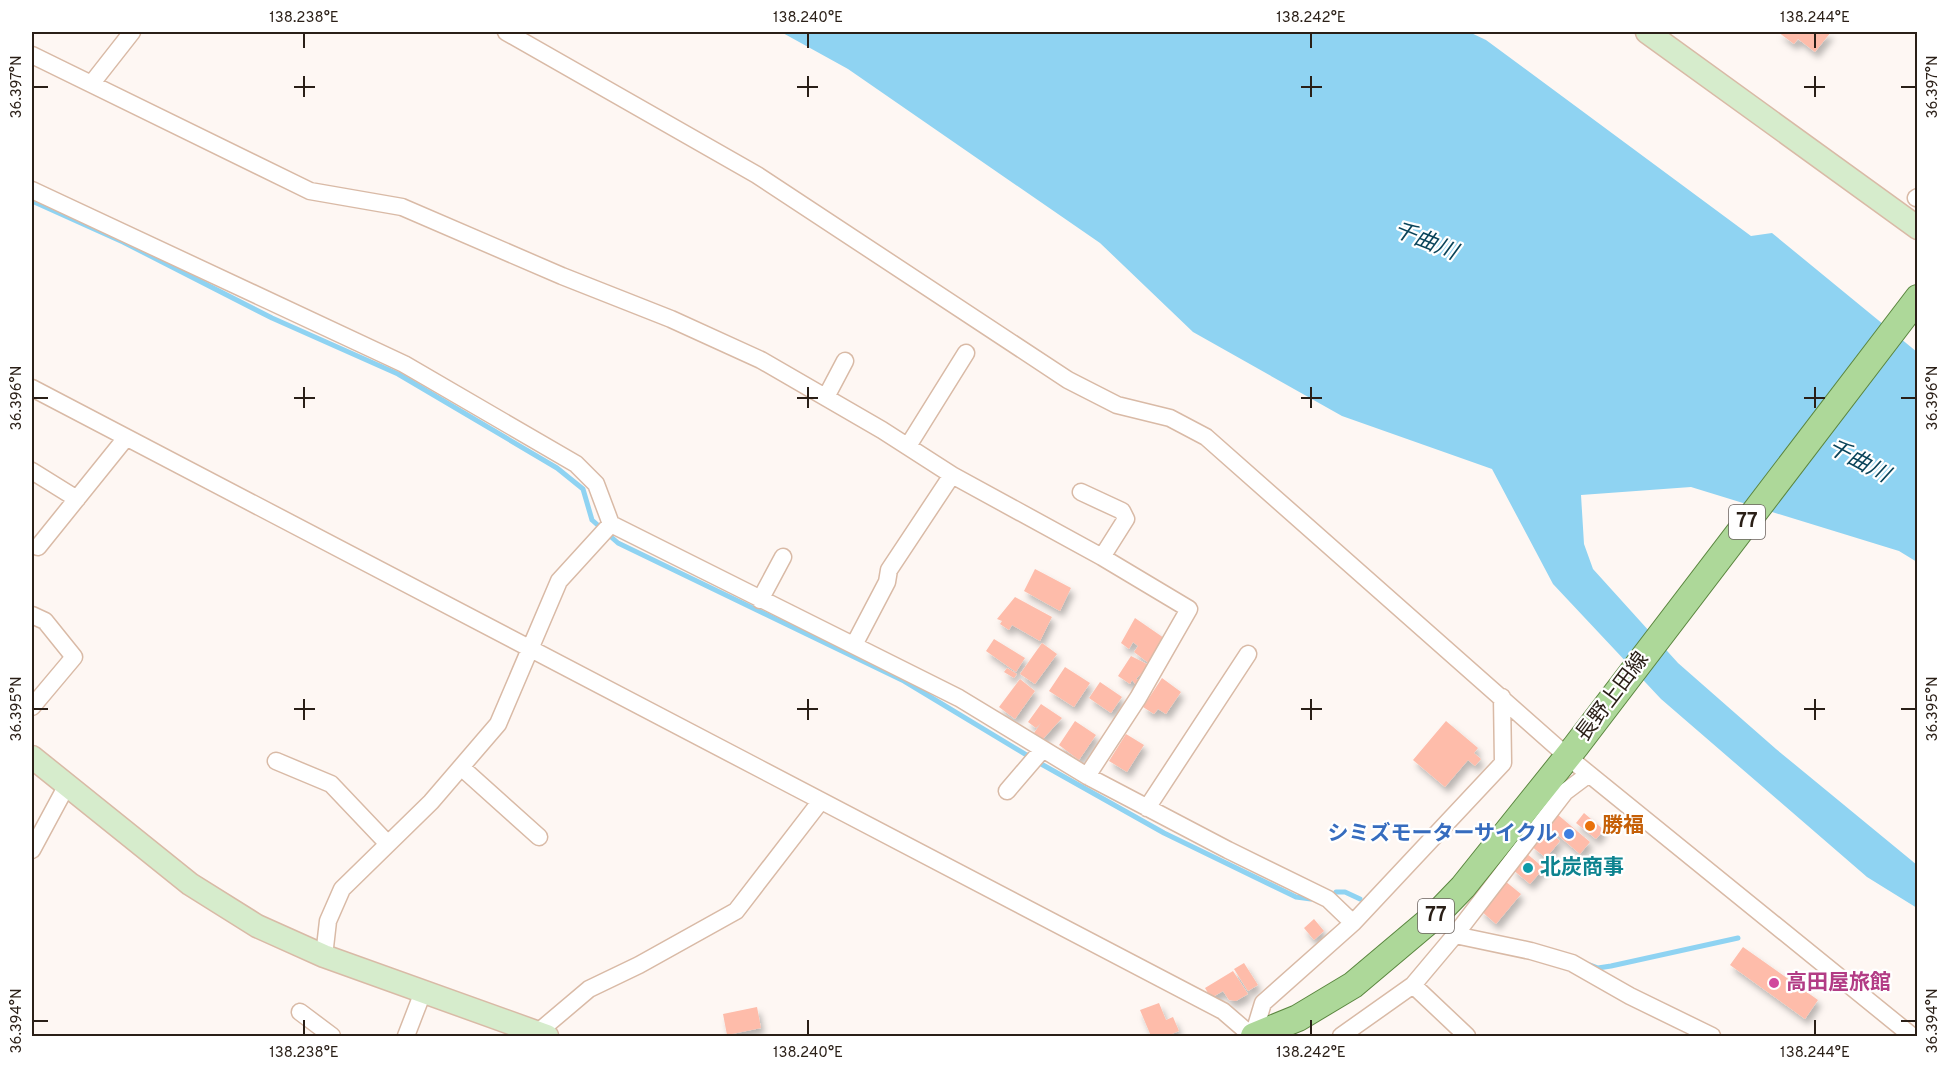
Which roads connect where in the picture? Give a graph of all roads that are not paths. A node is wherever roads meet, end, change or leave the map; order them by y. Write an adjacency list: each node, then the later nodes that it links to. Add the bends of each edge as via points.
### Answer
1 (132, 32): 5 (street)
2 (506, 32): 28 (street, via 757,175 1068,380 1117,405 1170,418 1206,437)
3 (1647, 32): 7 (street)
4 (32, 55): 5 (street)
5 (92, 83): 12 (street, via 310,191 402,207 671,319 761,360)
6 (32, 190): 19 (street, via 404,364 576,464 596,484)
7 (1917, 228)
8 (1917, 298): 31 (main road, 長野上田線 / 77)
9 (966, 353): 14 (street)
10 (845, 361): 12 (street)
11 (32, 388): 13 (street)
12 (826, 397): 14 (street)
13 (125, 439): 18 (street); 26 (street)
14 (908, 446): 16 (street)
15 (32, 471): 18 (street)
16 (952, 475): 22 (street); 25 (street, via 890,570)
17 (1081, 492): 22 (street, via 1122,511 1126,519)
18 (77, 499): 20 (street)
19 (611, 524): 23 (street); 26 (street, via 559,581)
20 (38, 546)
21 (783, 557): 23 (street)
22 (1102, 557): 36 (street, via 1190,609)
23 (760, 600): 25 (street)
24 (32, 615): 29 (street, via 45,621 74,657)
25 (855, 643): 30 (street, via 959,698)
26 (528, 649): 34 (street, via 498,724); 39 (street)
27 (1248, 654): 40 (street)
28 (1502, 697): 31 (street); 44 (street, via 1503,763)
29 (32, 707)
30 (1043, 749): 36 (street); 38 (street)
31 (1572, 751): 35 (street); 53 (main road, 長野上田線 / 77, via 1487,860 1436,915 1385,960 1330,1000)
32 (32, 757): 37 (street)
33 (276, 761): 42 (street, via 331,784)
34 (461, 767): 41 (street); 42 (street)
35 (1589, 774): 45 (street, via 1565,792); 57 (street)
36 (1087, 776): 40 (street)
37 (67, 785): 43 (street); 46 (street, via 190,884 257,926)
38 (1007, 791)
39 (820, 802): 50 (street, via 736,911 589,989); 53 (street, via 1223,1011)
40 (1147, 808): 44 (street, via 1328,899)
41 (539, 837)
42 (388, 844): 46 (street, via 342,889 328,921)
43 (32, 850)
44 (1353, 923): 53 (street, via 1263,1003)
45 (1455, 935): 47 (street); 56 (street, via 1572,963)
46 (324, 956): 48 (street)
47 (1413, 985): 54 (street); 55 (street)
48 (423, 992): 50 (street); 52 (street)
49 (300, 1012): 51 (street)
50 (542, 1035)
51 (332, 1036)
52 (406, 1036)
53 (1253, 1036)
54 (1341, 1036)
55 (1467, 1036)
56 (1712, 1036)
57 (1912, 1036)

